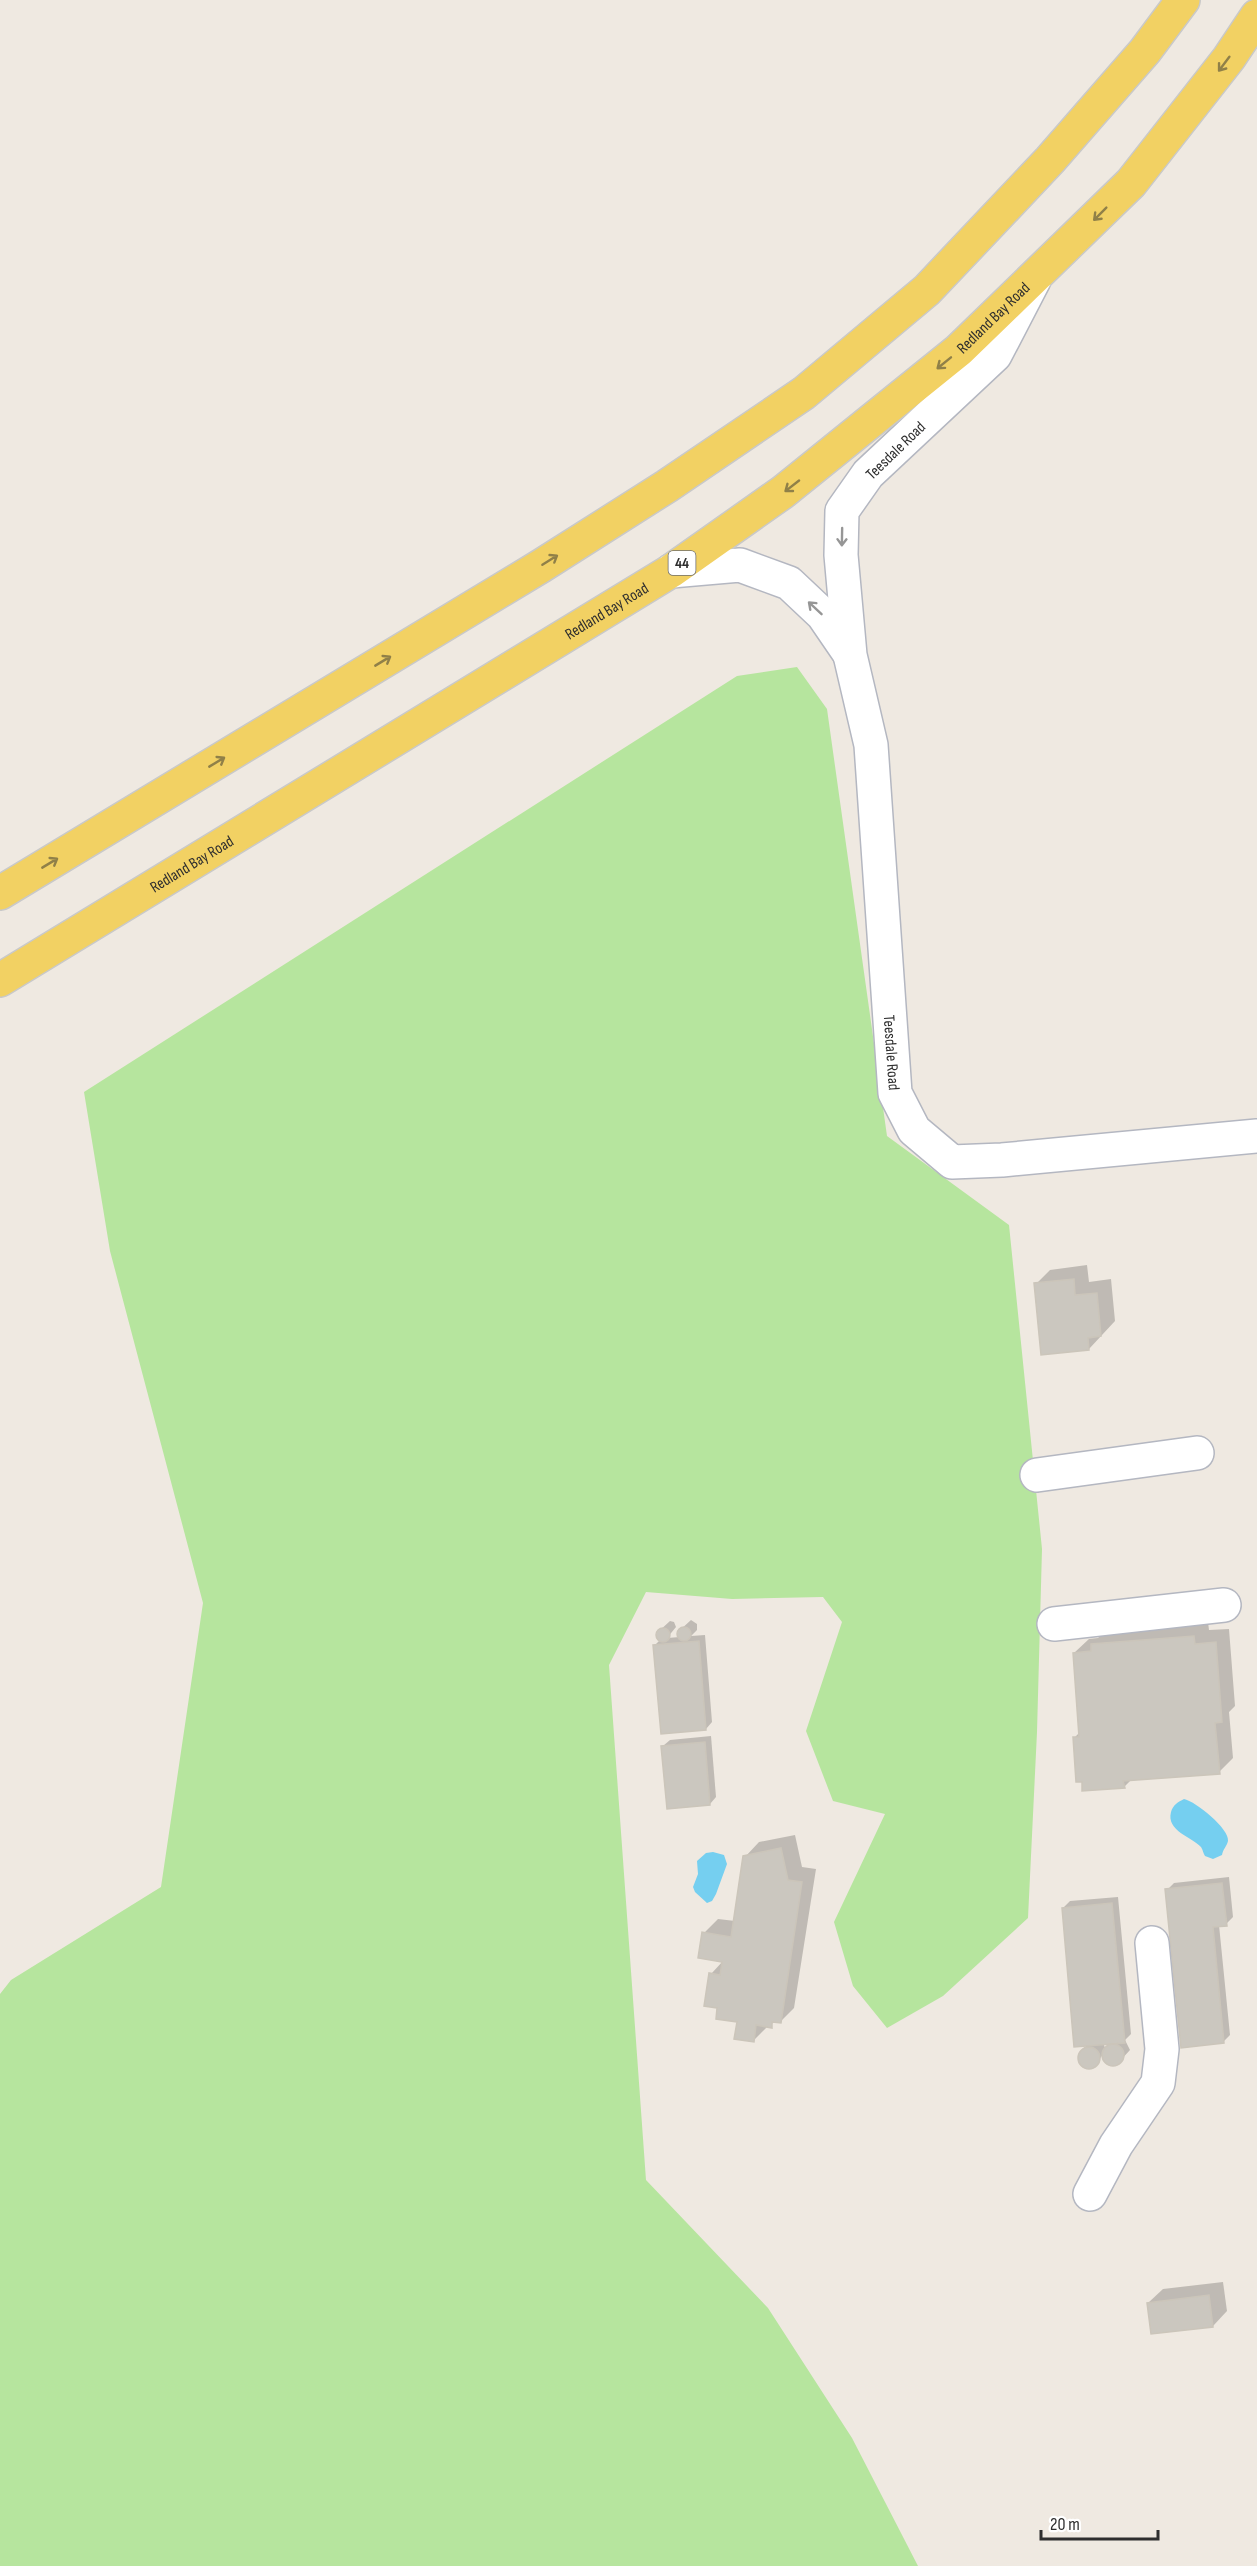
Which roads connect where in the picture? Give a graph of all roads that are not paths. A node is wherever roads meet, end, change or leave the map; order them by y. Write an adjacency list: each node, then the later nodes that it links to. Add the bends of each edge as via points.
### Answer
1 (1183, 0): 6 (main road, one-way to 1, via 541,566 804,393 927,290 1050,160 1145,51)
2 (1257, 16): 3 (main road, Redland Bay Road / 44, one-way to 3, via 1131,183)
3 (1035, 278): 4 (main road, Redland Bay Road / 44, one-way to 4, via 959,350 866,427); 5 (street, Teesdale Road, one-way to 5, via 996,355 868,474 842,511 841,555)
4 (671, 571): 5 (street, Teesdale Road, one-way to 4, via 823,615 789,583 740,565); 7 (main road, Redland Bay Road / 44)
5 (850, 655): 8 (street, Teesdale Road, via 871,745 895,1093 914,1130 952,1162)
6 (0, 893)
7 (0, 980)
8 (1257, 1136)
9 (1197, 1453): 10 (street)
10 (1037, 1475)
11 (1224, 1605): 12 (street)
12 (1054, 1624)
13 (1152, 1943): 14 (street, via 1162,2049 1158,2083 1116,2145)
14 (1090, 2194)

